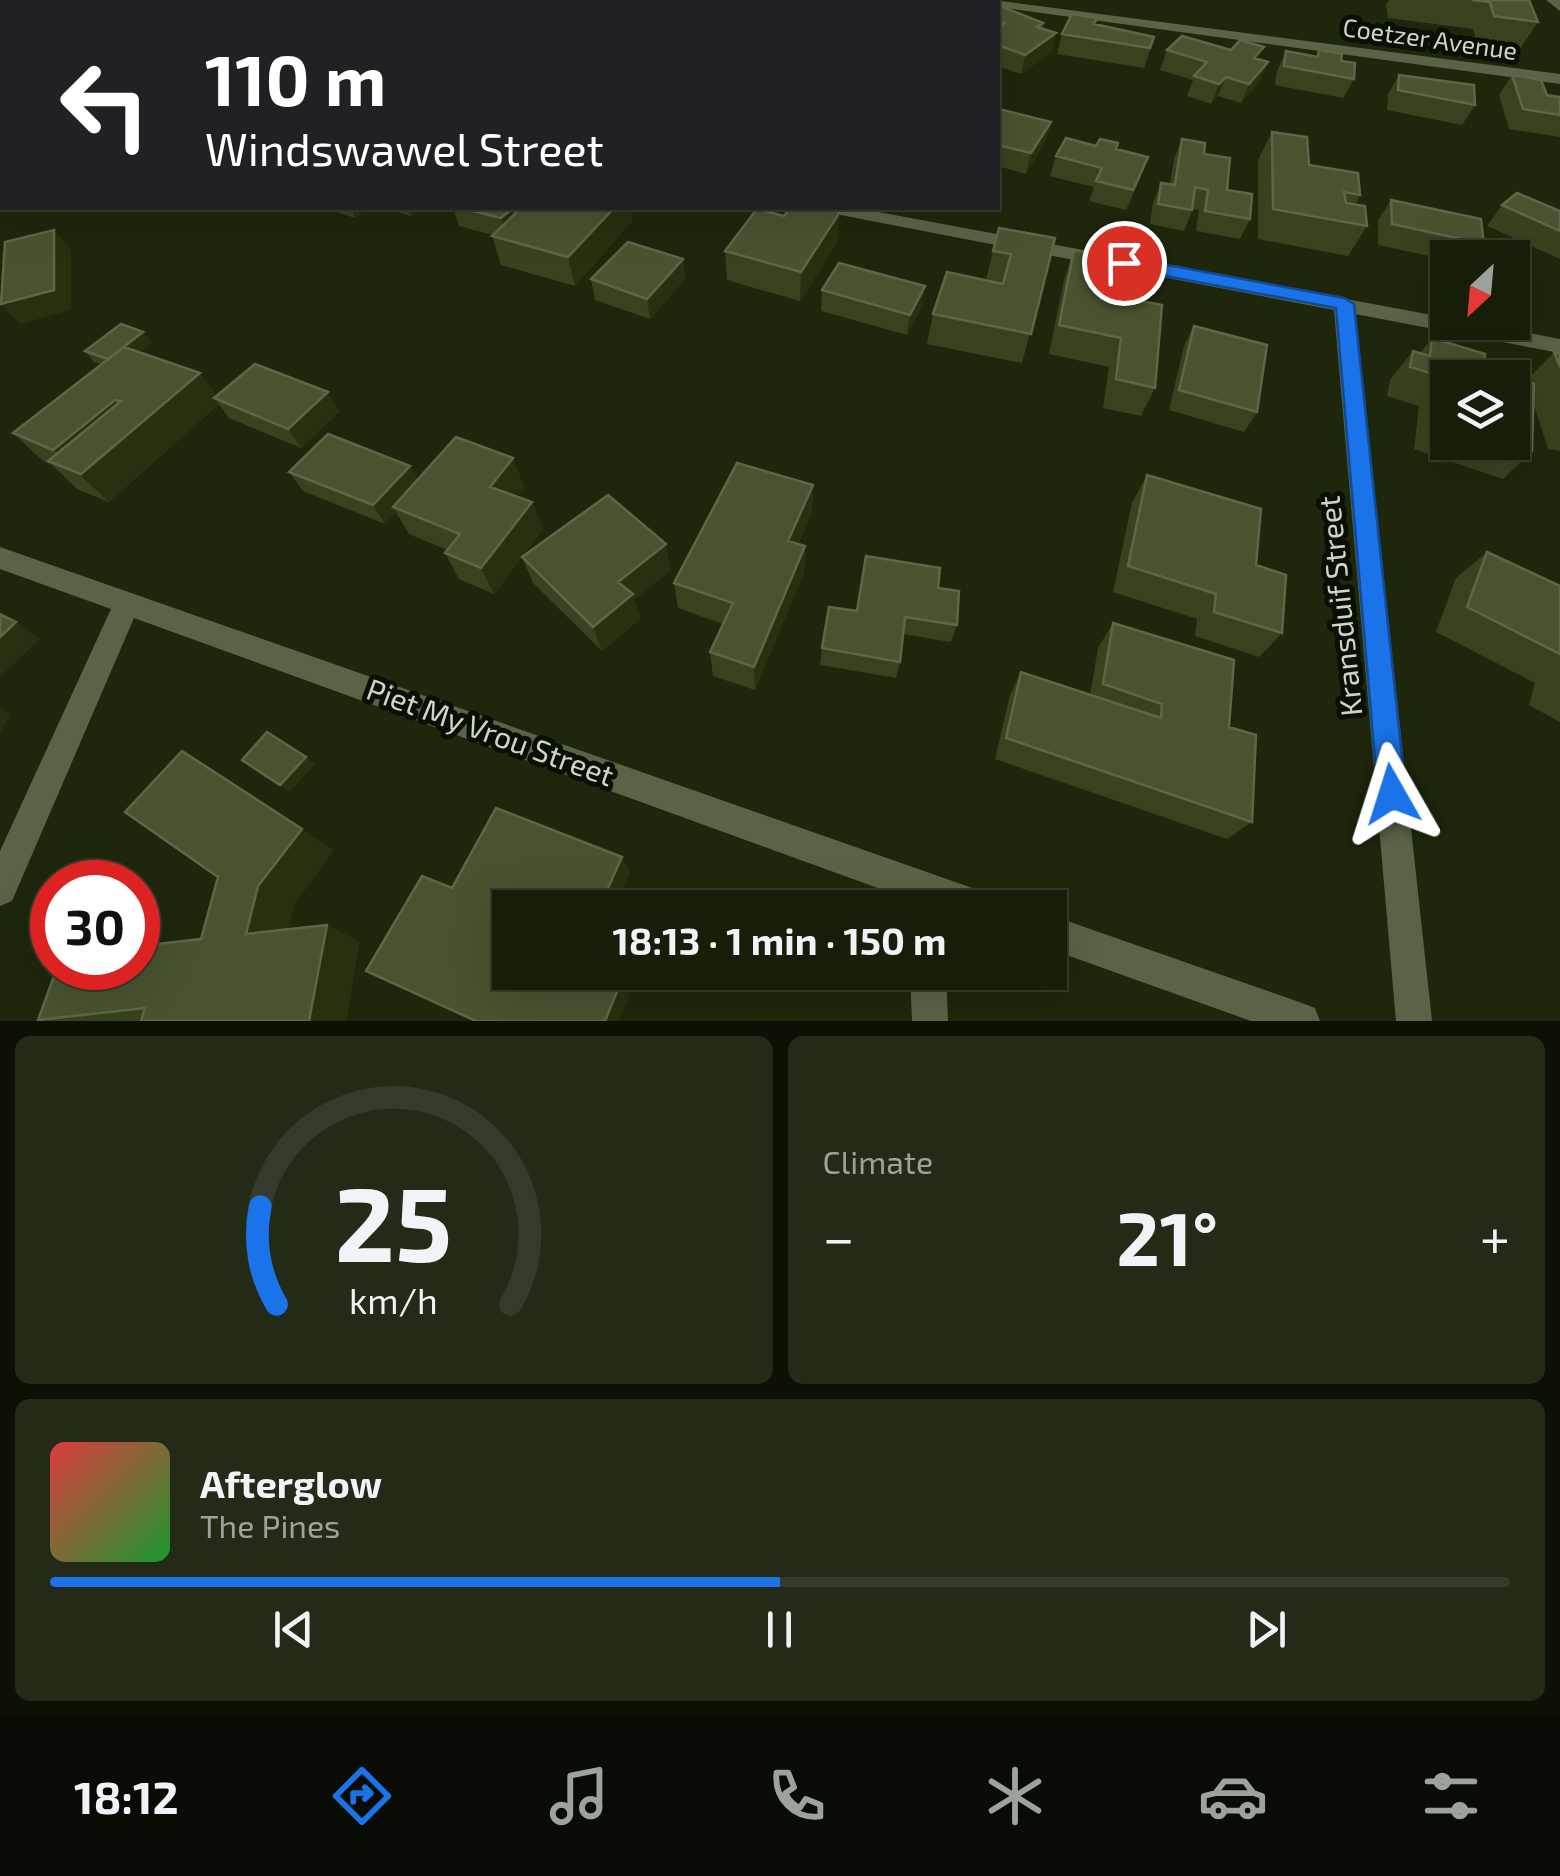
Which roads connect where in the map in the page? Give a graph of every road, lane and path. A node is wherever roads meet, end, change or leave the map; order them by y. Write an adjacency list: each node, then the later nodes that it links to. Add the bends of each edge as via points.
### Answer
1 (1553, 0): 3 (street)
2 (1000, 4): 4 (street, Coetzer Avenue)
3 (1560, 7)
4 (1560, 79)
5 (841, 210): 6 (street)
6 (1344, 304): 7 (street); 16 (street, Kransduif Street)
7 (1560, 346)
8 (0, 558): 9 (street, Piet My Vrou Street)
9 (127, 603): 10 (street); 11 (street, Piet My Vrou Street)
10 (0, 888)
11 (905, 890)
12 (1067, 938): 15 (street)
13 (929, 990): 14 (street)
14 (930, 1021)
15 (1302, 1021)
16 (1414, 1021)

